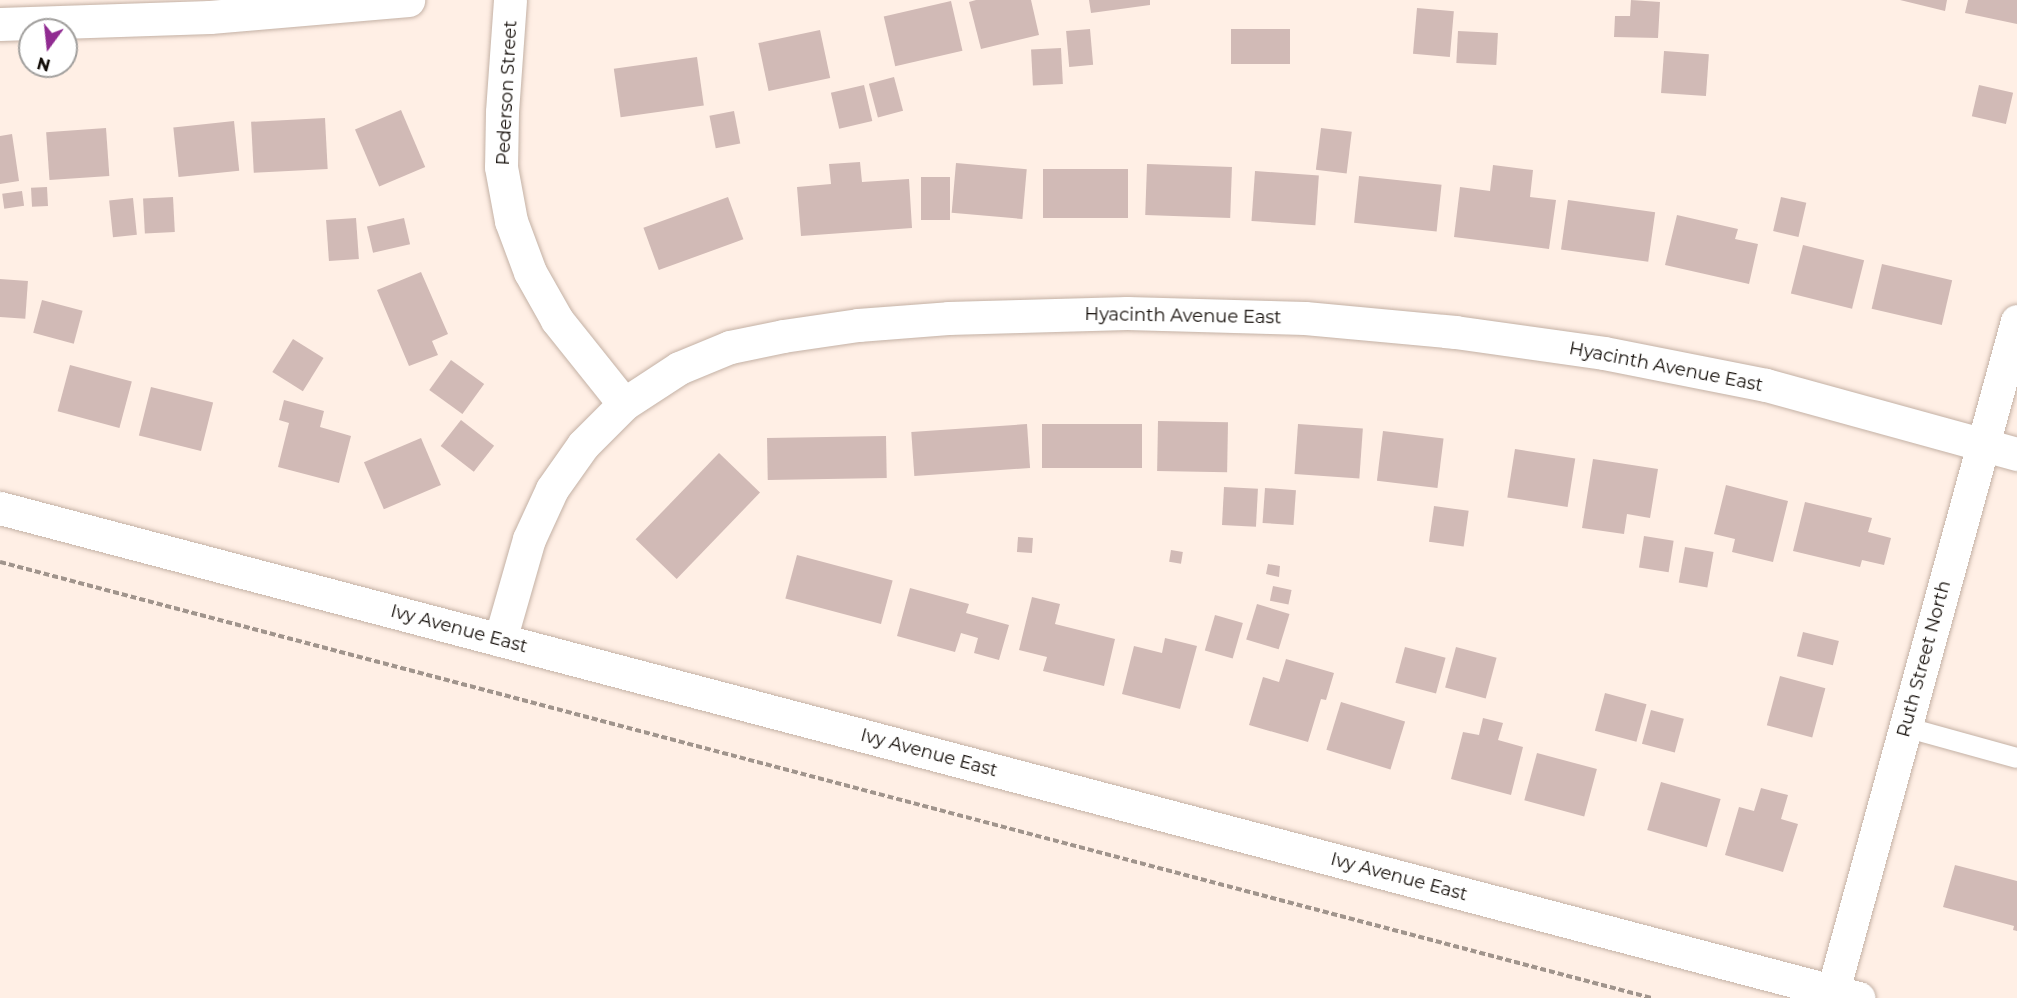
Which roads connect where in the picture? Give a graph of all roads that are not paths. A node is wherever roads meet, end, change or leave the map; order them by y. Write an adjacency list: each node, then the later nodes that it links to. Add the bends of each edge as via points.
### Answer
1 (408, 0): 3 (street, via 210,16)
2 (510, 0): 5 (street, Pederson Street, via 501,167 511,221 530,272 557,320)
3 (0, 24)
4 (2017, 321): 6 (street, Ruth Street North)
5 (624, 404): 6 (street, Hyacinth Avenue East, via 679,368 730,347 858,325 948,318 1138,313 1305,318 1455,332 1605,353 1766,386); 9 (street, Hyacinth Avenue East, via 583,445 552,489 529,539)
6 (1983, 445): 7 (street, Hyacinth Avenue East); 10 (street, Ruth Street North)
7 (2017, 454)
8 (0, 508): 9 (street, Ivy Avenue East)
9 (500, 640): 12 (street, Ivy Avenue East)
10 (1905, 727): 11 (lane); 12 (street, Ruth Street North)
11 (2017, 758)
12 (1841, 996)

